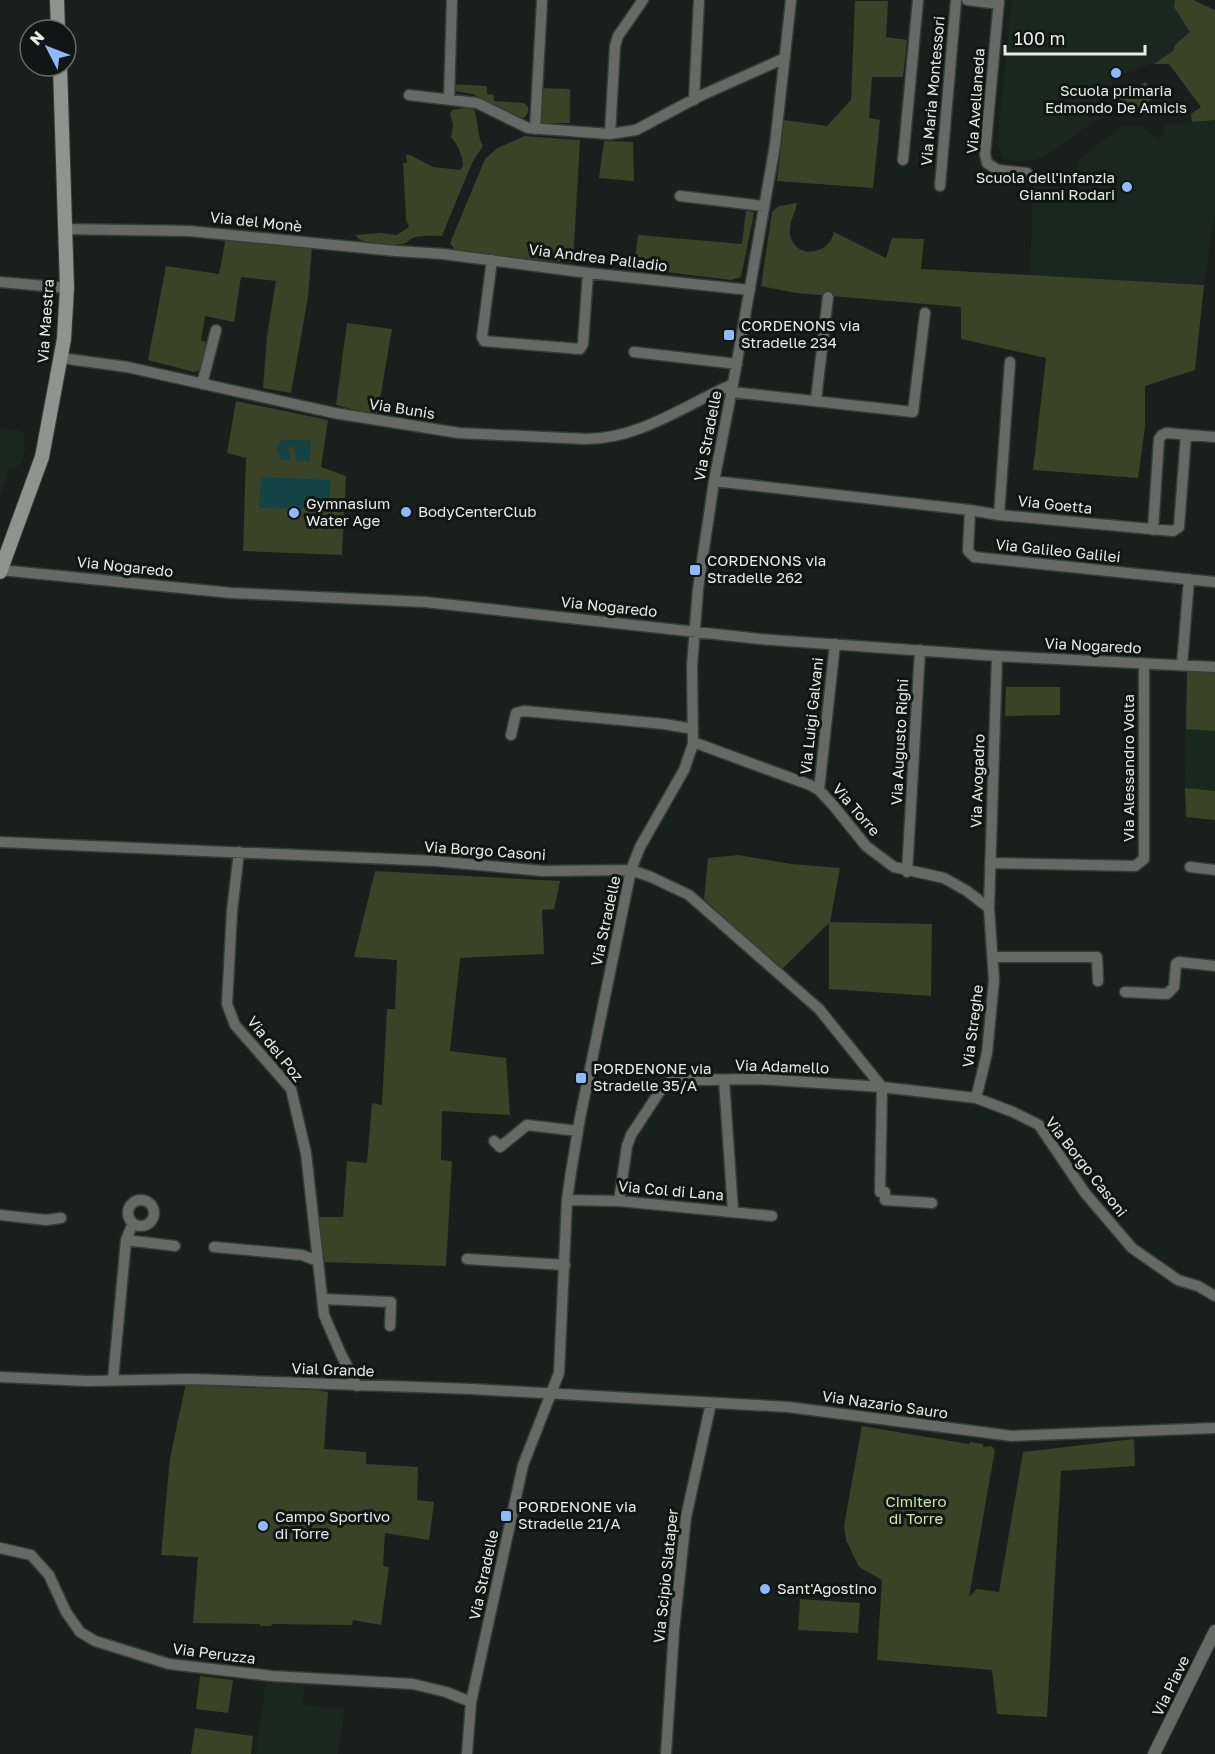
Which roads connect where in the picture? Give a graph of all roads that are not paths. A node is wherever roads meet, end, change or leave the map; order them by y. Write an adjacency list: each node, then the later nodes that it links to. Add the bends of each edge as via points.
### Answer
1 (57, 0): 11 (main road)
2 (452, 0): 15 (street)
3 (642, 0): 18 (street, via 615,46)
4 (699, 0): 16 (street)
5 (790, 0): 12 (street, Via Stradelle)
6 (918, 0): 19 (street, Via Maria Montessori)
7 (956, 0): 21 (street, Via Maria Montessori)
8 (967, 0): 10 (street)
9 (542, 1): 17 (street)
10 (999, 2): 20 (street, Via Avellaneda, via 987,163 998,170)
11 (58, 18)
12 (785, 58): 16 (street); 23 (street, Via Stradelle)
13 (60, 78): 24 (main road, Via Maestra)
14 (408, 95): 15 (street)
15 (449, 99): 17 (street, via 477,103)
16 (694, 100): 18 (street, via 636,130)
17 (535, 129): 18 (street)
18 (610, 134)
19 (903, 160)
20 (1027, 173)
21 (940, 186)
22 (680, 196): 23 (street)
23 (764, 206): 30 (street, Via Stradelle)
24 (65, 229): 25 (street, Via del Monè, via 189,231); 29 (main road, Via Maestra)
25 (443, 254): 26 (street, Via Andrea Palladio)
26 (492, 260): 27 (street, Via Andrea Palladio); 27 (street, via 484,341 580,349)
27 (588, 273): 30 (street, Via Andrea Palladio)
28 (0, 282): 29 (street)
29 (66, 288): 35 (main road, Via Maestra)
30 (750, 290): 37 (street, Via Stradelle)
31 (828, 297): 40 (street)
32 (925, 313): 40 (street, via 913,412)
33 (216, 330): 38 (street)
34 (633, 352): 37 (street)
35 (61, 358): 38 (street, Via Bunis); 47 (main road, Via Maestra, via 42,457)
36 (1010, 362): 45 (street, Via Goetta)
37 (737, 364): 39 (street, Via Stradelle)
38 (202, 384): 39 (street, Via Bunis, via 334,413 459,433 586,439 606,439 651,425)
39 (733, 388): 40 (street); 43 (street, Via Stradelle)
40 (816, 400)
41 (1186, 435): 42 (street); 46 (street, Via Goetta, via 1179,527 1173,531); 46 (street, via 1166,433 1159,439)
42 (1215, 437)
43 (714, 481): 44 (street, Via Galileo Galilei); 50 (street, Via Stradelle)
44 (970, 510): 45 (street, Via Galileo Galilei); 48 (street, Via Galileo Galilei, via 968,551 974,557)
45 (999, 515): 46 (street, Via Goetta)
46 (1153, 530)
47 (0, 571): 50 (street, Via Nogaredo, via 232,593 425,602)
48 (1189, 579): 49 (street, Via Galileo Galilei); 55 (street)
49 (1215, 582)
50 (694, 632): 51 (street, Via Nogaredo); 57 (street, Via Stradelle)
51 (835, 644): 52 (street, Via Nogaredo); 60 (street, Via Luigi Galvani)
52 (920, 650): 53 (street, Via Nogaredo); 67 (street, Via Augusto Righi)
53 (997, 656): 54 (street, Via Nogaredo); 63 (street, Via Avogadro)
54 (1144, 664): 55 (street, Via Nogaredo); 63 (street, Via Alessandro Volta, via 1144,859 1135,866)
55 (1182, 665): 56 (street, Via Nogaredo)
56 (1215, 667)
57 (693, 729): 58 (street, via 524,711 516,713); 59 (street, Via Stradelle)
58 (511, 735)
59 (693, 742): 60 (street, Via Torre); 65 (street, Via Stradelle, via 684,770 640,847)
60 (819, 790): 67 (street, Via Torre, via 866,846)
61 (0, 842): 62 (street, Via Borgo Casoni)
62 (239, 852): 65 (street, Via Borgo Casoni, via 436,861 543,871); 90 (street, Via del Poz, via 227,1004 235,1025 291,1089 306,1153)
63 (990, 863): 68 (street, Via Avogadro)
64 (1190, 867): 66 (street)
65 (632, 870): 74 (street, Via Borgo Casoni, via 689,895 819,1009); 76 (street, Via Stradelle)
66 (1215, 870)
67 (907, 872): 68 (street, Via Torre, via 944,878)
68 (989, 908): 69 (street, Via Streghe)
69 (993, 957): 71 (street, via 1097,957); 75 (street, Via Streghe, via 987,1053)
70 (1215, 966): 72 (street, via 1179,962 1174,987 1167,994)
71 (1098, 981)
72 (1125, 992)
73 (724, 1080): 74 (street, Via Adamello, via 760,1078); 79 (street, Via Adamello, via 680,1080 669,1082 660,1091 627,1146); 81 (street)
74 (882, 1087): 75 (street, Via Borgo Casoni); 80 (street, via 880,1192 885,1192 885,1200)
75 (976, 1098): 92 (street, Via Borgo Casoni, via 1039,1125 1085,1193 1132,1248 1178,1280)
76 (578, 1131): 77 (street, via 527,1125 500,1147); 78 (street, Via Stradelle)
77 (494, 1141)
78 (567, 1200): 79 (street, Via Col di Lana); 91 (street, Via Stradelle)
79 (620, 1200): 81 (street, Via Col di Lana)
80 (932, 1203)
81 (733, 1211): 83 (street, Via Col di Lana)
82 (0, 1215): 84 (street)
83 (772, 1216)
84 (61, 1218)
85 (133, 1223): 86 (street)
86 (126, 1240): 87 (street); 96 (street)
87 (175, 1246)
88 (214, 1247): 90 (street, via 302,1255)
89 (467, 1259): 91 (street)
90 (318, 1261): 93 (street, Via del Poz)
91 (565, 1265): 98 (street, Via Stradelle, via 558,1373)
92 (1215, 1296)
93 (323, 1299): 94 (street, via 390,1302); 97 (street, Via del Poz, via 324,1315)
94 (390, 1326)
95 (0, 1377): 96 (street, Vial Grande)
96 (113, 1380): 97 (street, Vial Grande)
97 (357, 1386): 98 (street, Vial Grande)
98 (552, 1394): 99 (street, Via Nazario Sauro); 103 (street, Via Stradelle, via 523,1465)
99 (711, 1403): 100 (street, Via Nazario Sauro, via 788,1407 1012,1436); 105 (street, Via Scipio Slataper, via 686,1517)
100 (1215, 1428)
101 (0, 1548): 103 (street, Via Peruzza, via 31,1555 49,1575 80,1632 95,1641 169,1664 272,1676 413,1684)
102 (1215, 1631): 106 (street, Via Piave)
103 (471, 1702): 104 (street, Via Stradelle)
104 (466, 1754)
105 (666, 1754)
106 (1154, 1754)

